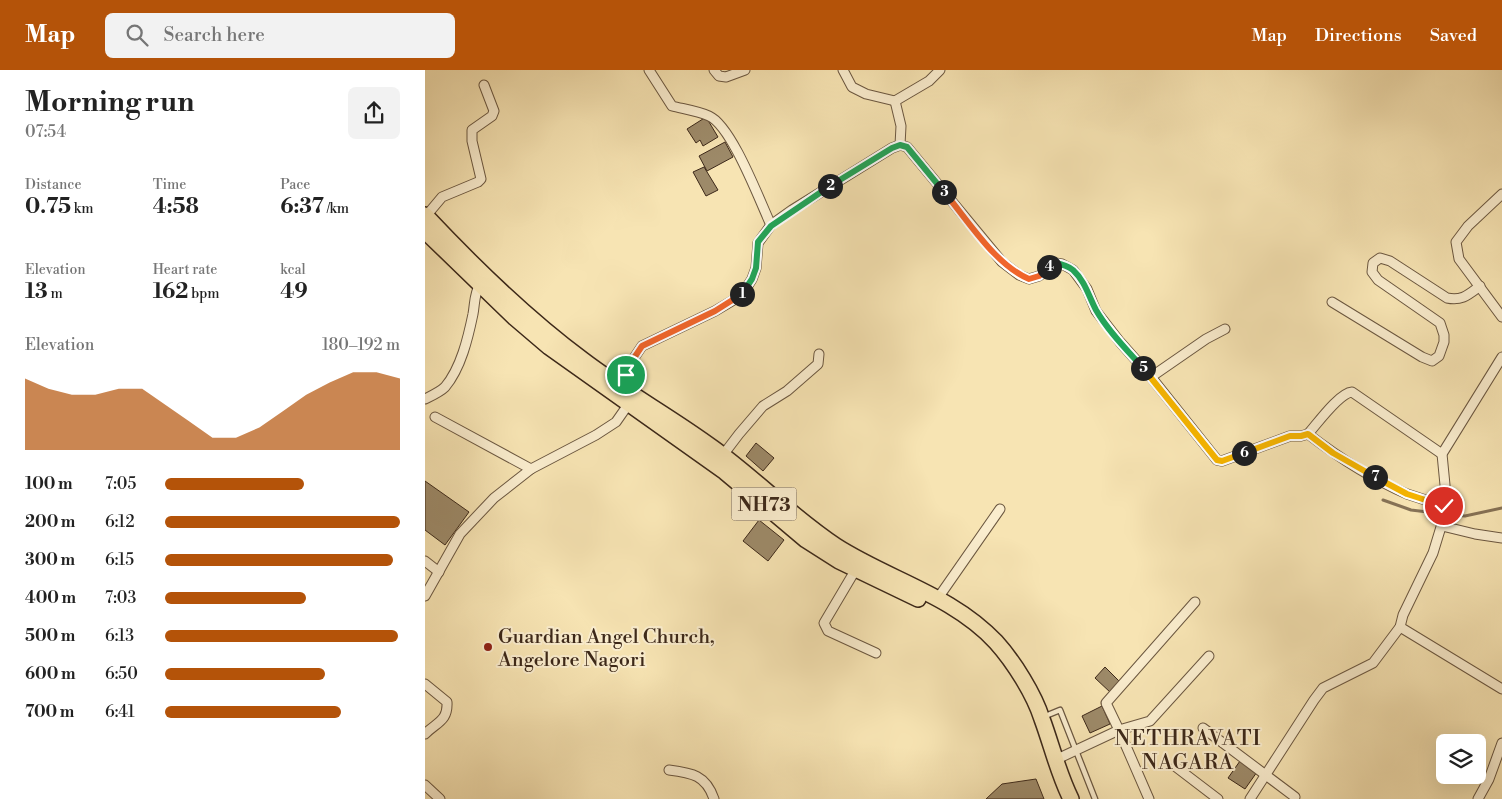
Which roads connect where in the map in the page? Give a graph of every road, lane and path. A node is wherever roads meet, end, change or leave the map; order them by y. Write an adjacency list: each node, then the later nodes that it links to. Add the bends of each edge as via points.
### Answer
1 (649, 70): 11 (street, via 672,106 711,116 726,132)
2 (713, 70): 3 (street, via 719,76 727,77)
3 (745, 70)
4 (843, 70): 7 (street, via 853,87 866,94)
5 (940, 70): 7 (street, via 929,81)
6 (484, 85): 10 (street, via 494,111 472,130 481,179 442,197)
7 (895, 101): 8 (street, via 901,126)
8 (900, 145): 11 (street); 19 (street, via 907,147 1001,262 1029,279 1039,276 1055,263 1073,270 1097,311)
9 (1502, 194): 13 (street, via 1456,242 1459,258)
10 (425, 221): 12 (highway, NH73); 20 (highway, NH73, via 551,336)
11 (771, 226): 20 (street, via 758,242 756,268 742,295 642,346 630,364)
12 (480, 284): 21 (street, via 457,367 444,388); 22 (highway, NH73, via 549,348)
13 (1480, 286): 14 (street, via 1456,300 1447,298 1390,261 1380,258 1373,263 1373,272 1378,280 1439,323 1444,342 1439,356 1432,360); 15 (street)
14 (1332, 302)
15 (1502, 317)
16 (1225, 329): 19 (street)
17 (819, 354): 26 (street, via 818,364 787,391 763,406)
18 (1500, 364): 25 (street)
19 (1151, 377): 24 (street, via 1217,460 1222,461 1290,436)
20 (622, 386): 22 (highway, NH73)
21 (425, 399)
22 (632, 400): 26 (highway, NH73); 27 (street, via 616,422); 33 (highway, NH73, via 806,540)
23 (435, 417): 27 (street)
24 (1308, 434): 25 (street, via 1340,398 1352,392); 28 (street, via 1379,480 1407,494)
25 (1442, 454): 28 (street)
26 (723, 455): 36 (highway, NH73, via 837,546)
27 (531, 469): 34 (street, via 494,498 460,534)
28 (1444, 506): 30 (street)
29 (1000, 509): 36 (street)
30 (1441, 526): 31 (street); 38 (street, via 1433,553 1403,615)
31 (1502, 538)
32 (425, 561): 34 (street)
33 (856, 569): 39 (street, via 824,623 828,631); 57 (highway, NH73, via 934,607 989,649 1027,708)
34 (439, 572): 35 (street)
35 (425, 596)
36 (939, 598): 43 (highway, NH73, via 962,612 997,643 1015,667)
37 (1195, 602): 45 (street, via 1107,703)
38 (1401, 627): 42 (street); 52 (street, via 1373,662 1323,688)
39 (876, 653)
40 (1209, 656): 45 (street, via 1149,721)
41 (425, 684): 46 (street, via 447,702 448,712)
42 (1502, 689)
43 (1042, 717): 48 (lane, via 1060,710); 49 (highway, NH73)
44 (1203, 728): 52 (street)
45 (1119, 730): 48 (street); 60 (street)
46 (425, 734)
47 (1502, 743): 63 (street)
48 (1076, 749): 49 (street); 59 (lane)
49 (1055, 760): 58 (highway, NH73)
50 (1176, 767): 61 (street)
51 (669, 770): 56 (street, via 699,776)
52 (1266, 776): 54 (street); 62 (street)
53 (425, 785): 55 (street)
54 (1295, 797)
55 (440, 799)
56 (714, 799)
57 (1059, 799)
58 (1071, 799)
59 (1095, 799)
60 (1149, 799)
61 (1218, 799)
62 (1251, 799)
63 (1478, 799)

